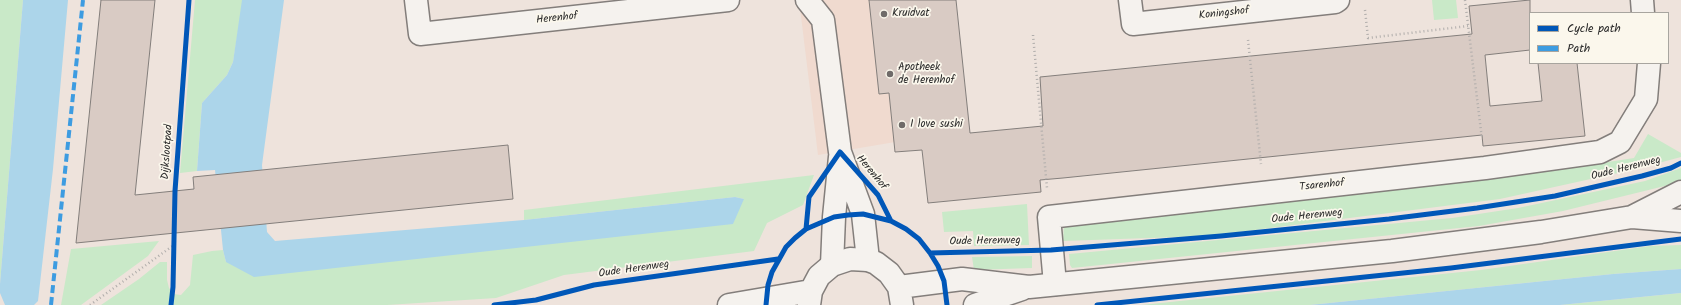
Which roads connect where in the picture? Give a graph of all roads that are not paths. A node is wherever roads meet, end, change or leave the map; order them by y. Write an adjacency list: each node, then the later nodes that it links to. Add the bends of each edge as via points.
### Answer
1 (416, 0): 2 (street, Herenhof, via 420,34)
2 (728, 0)
3 (807, 0): 9 (street, Herenhof, via 823,20)
4 (1130, 0): 5 (street, Koningshof, via 1133,24)
5 (1338, 0)
6 (1642, 0): 7 (street)
7 (1643, 12)
8 (1649, 64): 15 (street, Tsarenhof, via 1646,99 1620,142 1600,152 1485,168 1049,216)
9 (840, 152): 13 (street, Herenhof, via 863,214); 14 (street, Herenhof)
10 (1681, 192): 11 (street)
11 (1632, 217): 12 (street); 15 (street, via 1541,232 1392,251)
12 (1681, 221)
13 (868, 260): 14 (street, via 850,259); 17 (street, via 889,273)
14 (832, 265): 18 (street, via 819,276)
15 (1055, 284): 16 (street)
16 (1029, 287): 17 (street, via 962,280); 20 (street)
17 (900, 296)
18 (810, 298): 19 (street)
19 (729, 305)
20 (975, 305)

